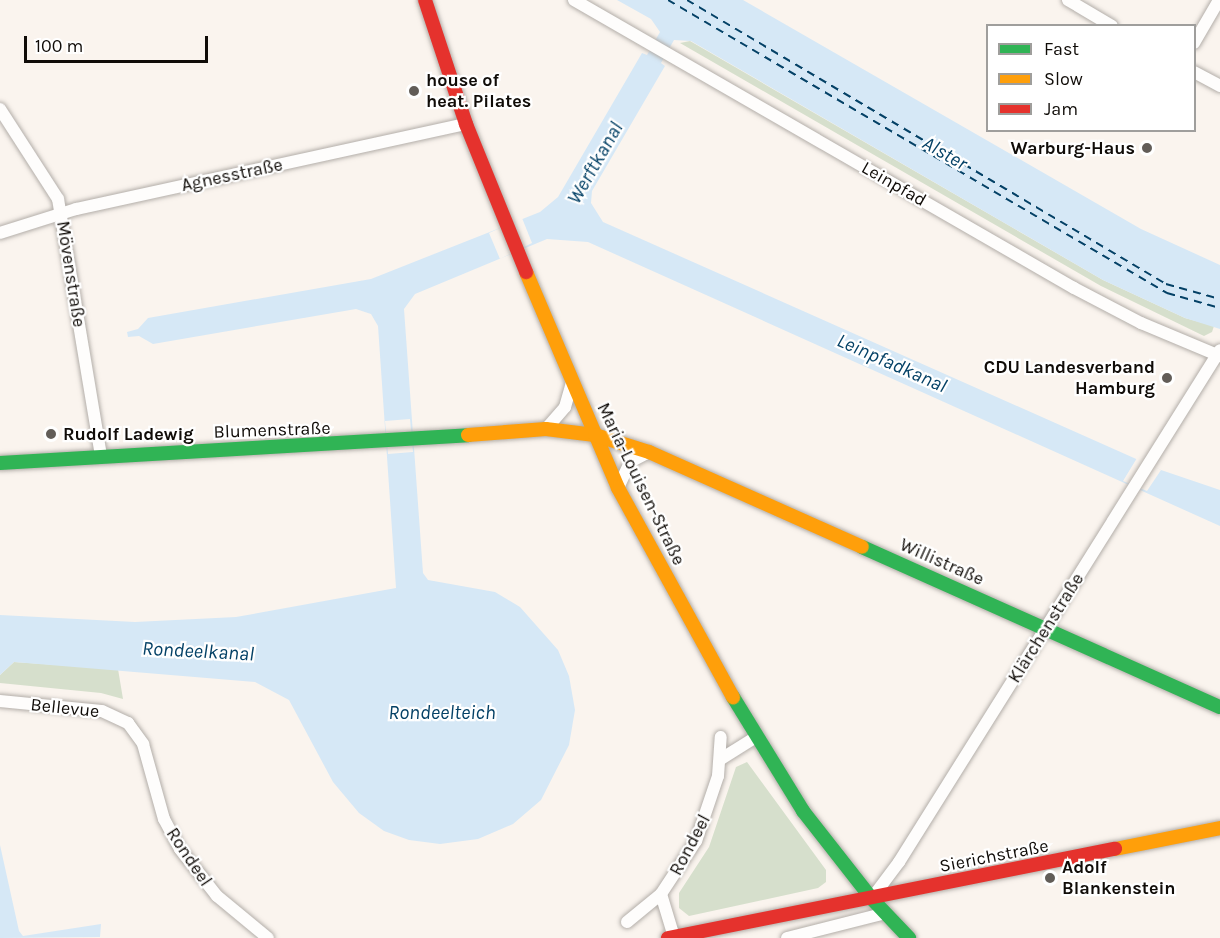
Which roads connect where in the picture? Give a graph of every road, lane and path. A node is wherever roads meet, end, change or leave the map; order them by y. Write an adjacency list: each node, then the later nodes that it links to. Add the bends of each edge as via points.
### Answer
1 (425, 0): 10 (main road, Maria-Louisen-Straße)
2 (574, 0): 13 (street, Leinpfad, via 1074,288)
3 (1068, 0): 5 (street)
4 (1219, 0): 6 (street)
5 (1109, 24)
6 (1196, 40)
7 (1196, 73): 8 (street)
8 (1220, 86)
9 (0, 109): 11 (street, Mövenstraße, via 50,185)
10 (466, 124): 11 (street, Agnesstraße); 14 (main road, Maria-Louisen-Straße)
11 (61, 213): 12 (street, Agnesstraße); 18 (street, Mövenstraße)
12 (0, 233)
13 (1219, 353): 21 (street, Klärchenstraße)
14 (572, 382): 15 (street, via 565,407); 16 (main road, Maria-Louisen-Straße)
15 (546, 429): 16 (main road, Blumenstraße); 18 (main road, Blumenstraße)
16 (595, 435): 17 (main road, Willistraße); 20 (main road, Maria-Louisen-Straße)
17 (649, 452): 20 (street, via 630,462); 21 (main road, Willistraße)
18 (101, 455): 19 (main road, Blumenstraße)
19 (0, 463)
20 (618, 488): 26 (main road, Maria-Louisen-Straße)
21 (1047, 627): 23 (main road, Willistraße); 30 (street, Klärchenstraße)
22 (0, 701): 24 (street, Bellevue, via 102,711)
23 (1220, 706)
24 (128, 723): 36 (street, Rondeel, via 143,744 164,819 180,849 225,904)
25 (721, 736): 27 (street, Rondeel)
26 (756, 737): 27 (street); 30 (main road, Maria-Louisen-Straße, via 803,811)
27 (721, 759): 29 (street, Rondeel, via 705,822)
28 (1220, 828): 30 (main road, Sierichstraße)
29 (661, 894): 33 (street, Rondeel); 35 (street, Rondeel)
30 (872, 899): 31 (main road, Maria-Louisen-Straße); 32 (main road, Sierichstraße)
31 (886, 913): 34 (street); 38 (main road, Maria-Louisen-Straße)
32 (774, 916): 34 (street); 35 (main road, Sierichstraße)
33 (627, 922)
34 (802, 931): 37 (street)
35 (671, 937)
36 (268, 938)
37 (787, 938)
38 (909, 938)

